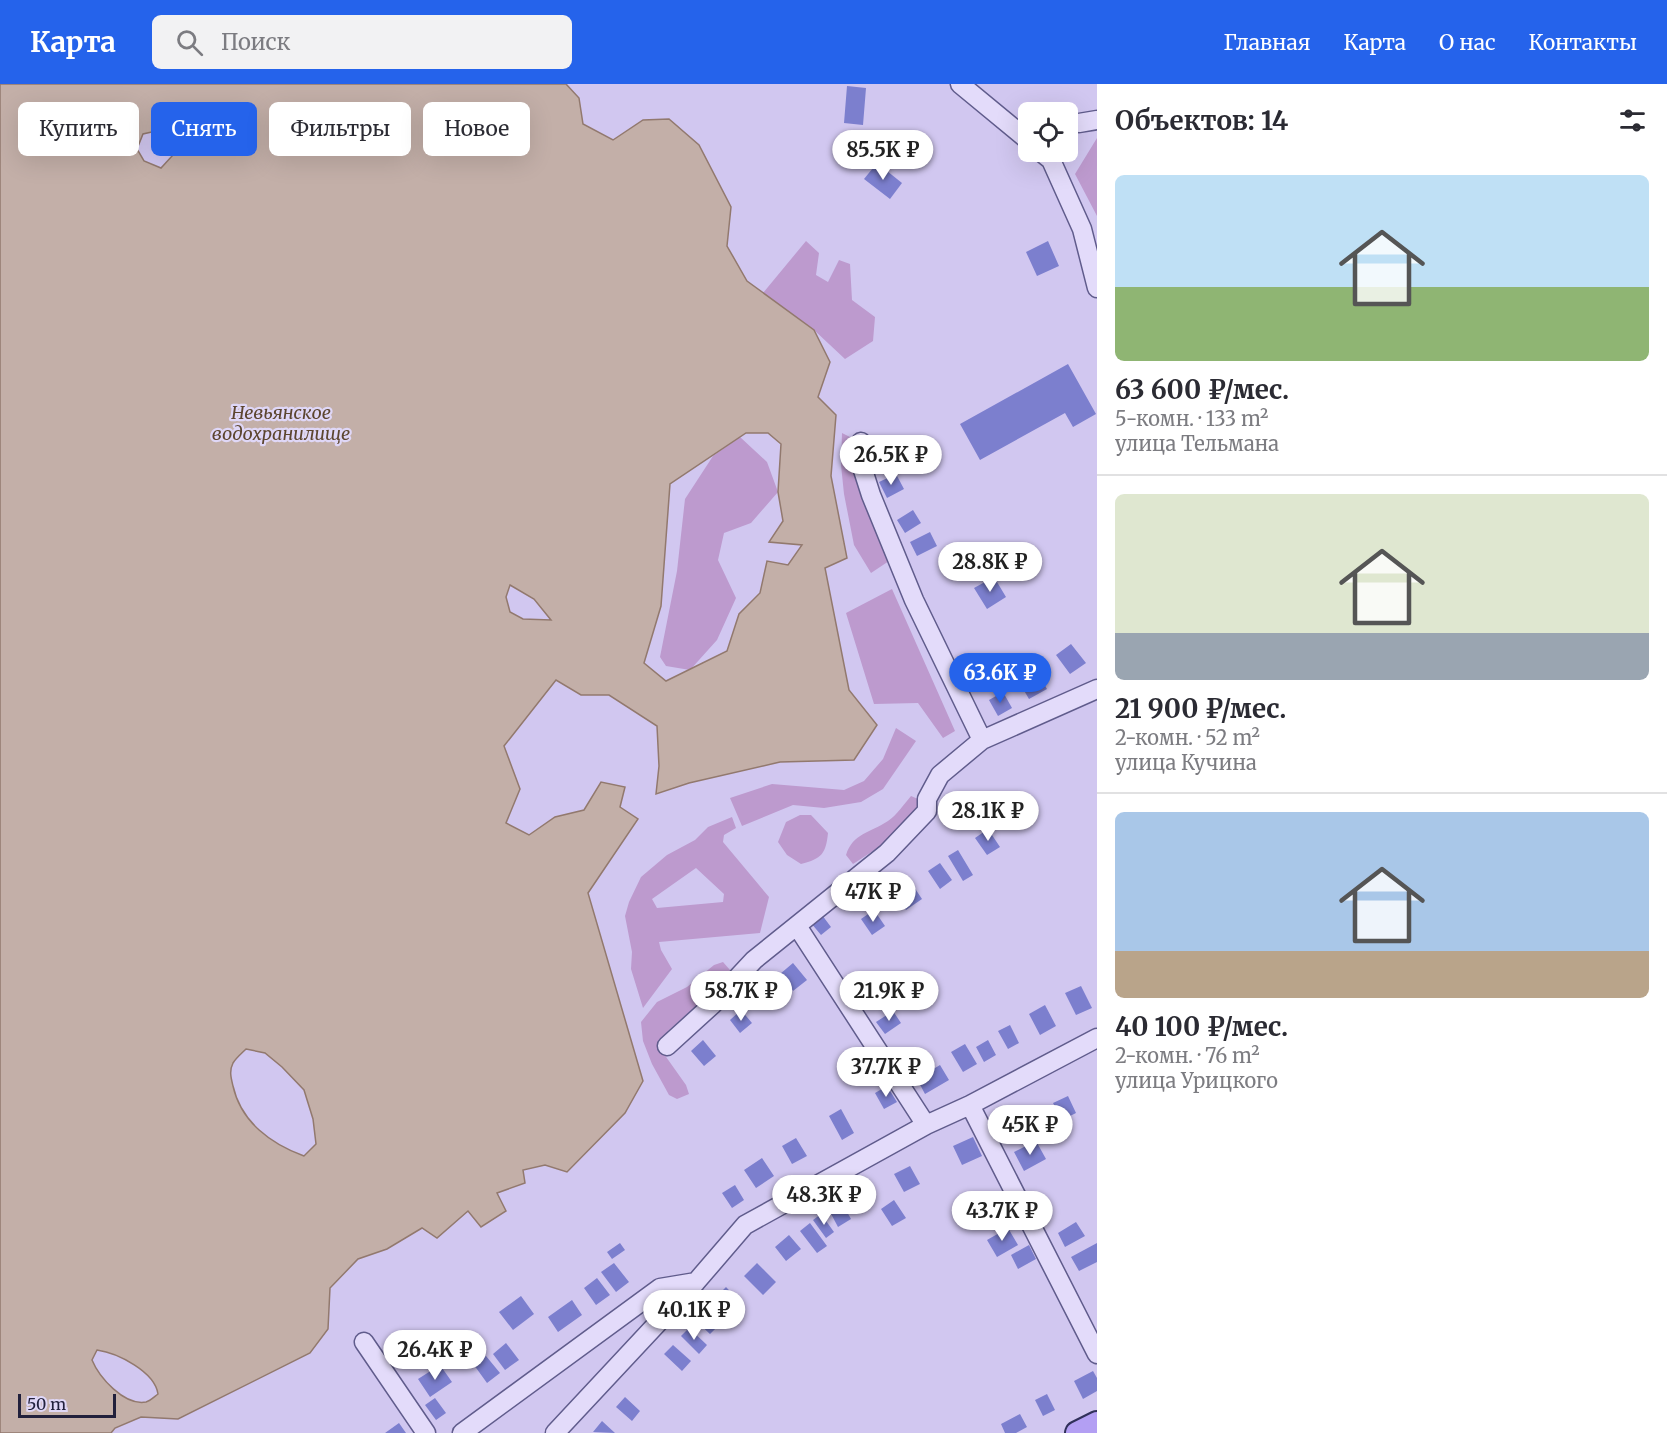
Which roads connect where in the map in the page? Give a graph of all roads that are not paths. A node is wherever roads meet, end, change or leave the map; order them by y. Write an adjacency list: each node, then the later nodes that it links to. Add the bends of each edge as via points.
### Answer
1 (960, 84): 4 (street)
2 (1097, 120): 3 (street)
3 (1079, 123)
4 (1018, 132)
5 (1052, 162): 6 (street, via 1082,229)
6 (1097, 288)
7 (861, 442): 9 (street, via 863,470 888,537)
8 (1097, 689): 9 (street)
9 (982, 740): 10 (street, via 940,775 927,799 927,811 908,833)
10 (797, 926): 12 (street, via 754,960); 14 (street)
11 (1097, 1038): 13 (street)
12 (667, 1046)
13 (970, 1105): 14 (street); 17 (street)
14 (926, 1125): 15 (street, via 746,1225)
15 (696, 1282): 20 (street, via 660,1288); 21 (street)
16 (364, 1342): 19 (street)
17 (1097, 1354)
18 (1097, 1423): 22 (main road)
19 (426, 1433)
20 (462, 1433)
21 (555, 1433)
22 (1077, 1433)

